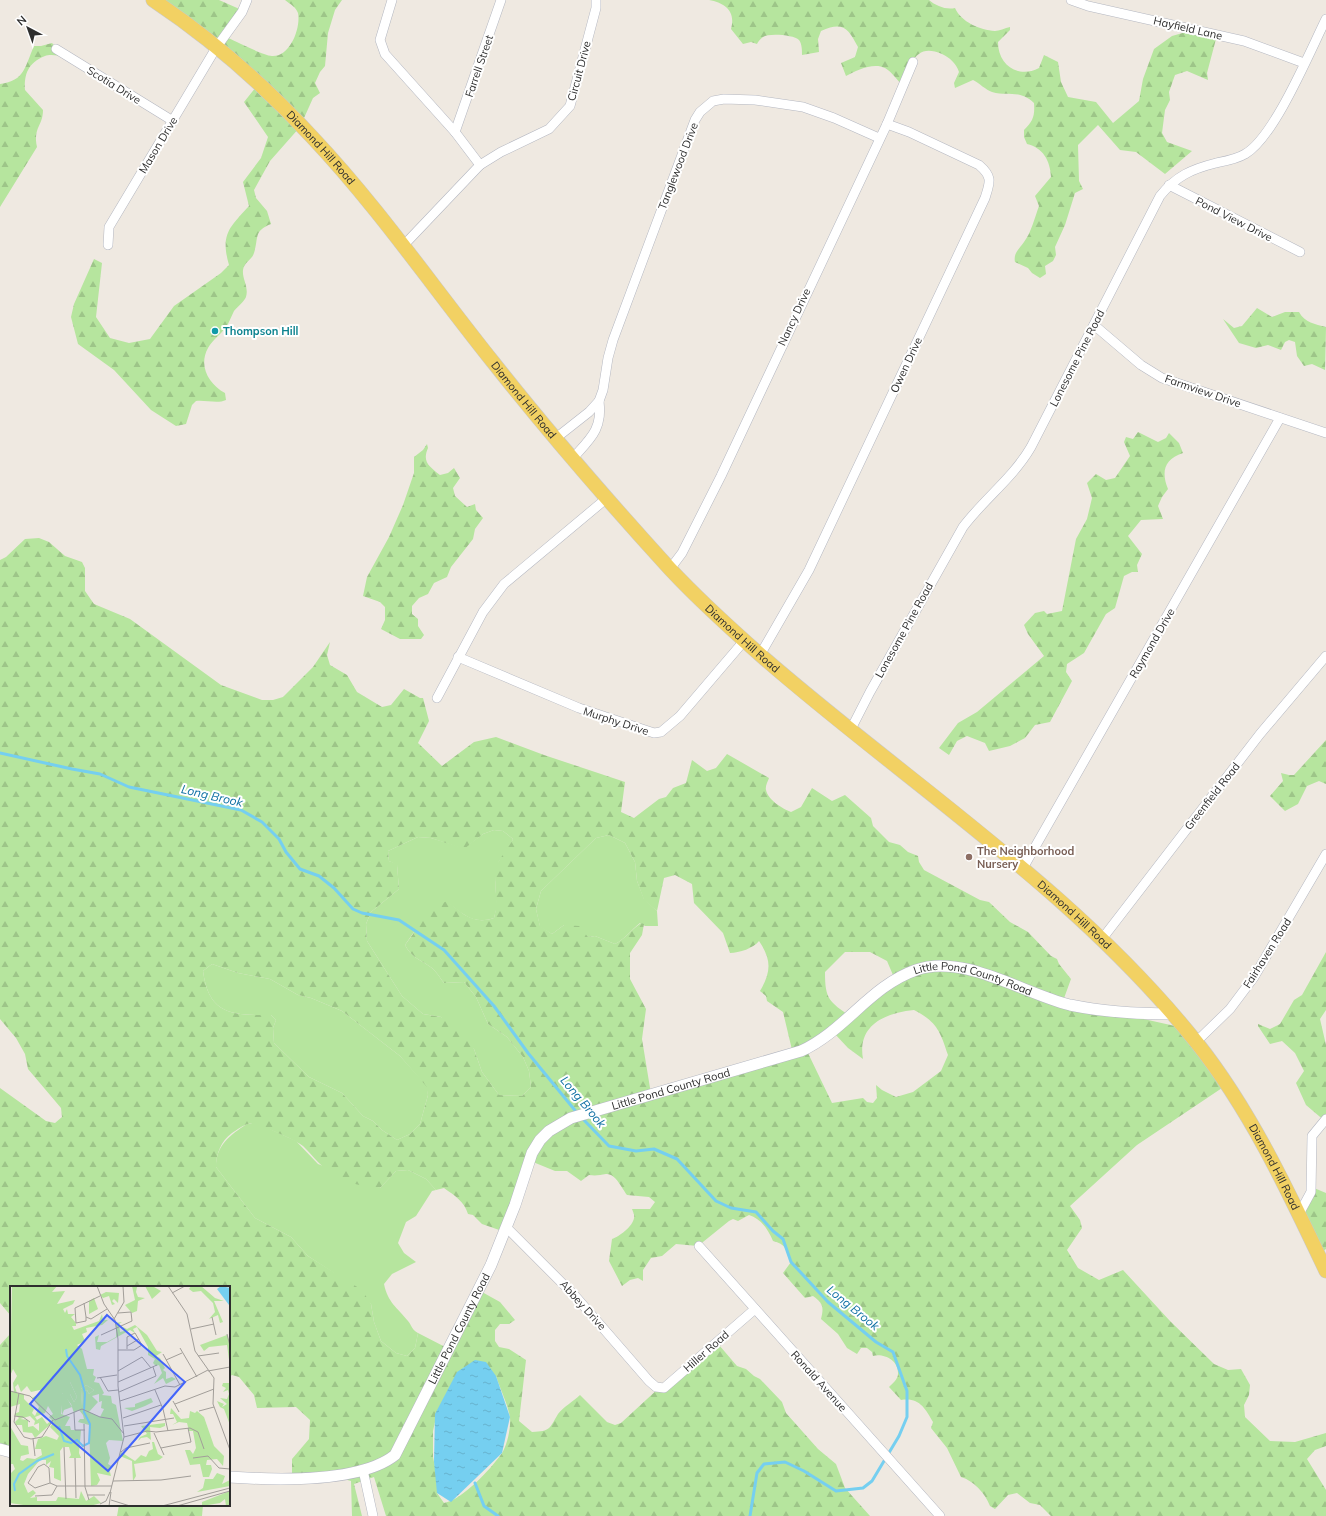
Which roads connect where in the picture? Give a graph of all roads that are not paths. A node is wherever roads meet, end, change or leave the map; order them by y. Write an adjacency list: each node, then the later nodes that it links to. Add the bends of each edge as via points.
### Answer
1 (152, 0): 8 (main road, Diamond Hill Road)
2 (247, 0): 8 (street, Mason Drive, via 242,12)
3 (392, 0): 14 (street, via 382,30 381,46 385,54)
4 (501, 0): 14 (street, Farrell Street)
5 (596, 0): 16 (street, Circuit Drive, via 570,106 566,112 549,129)
6 (1071, 0): 11 (street, Hayfield Lane, via 1244,41)
7 (1326, 19): 11 (street, Lonesome Pine Road)
8 (216, 48): 12 (street, Mason Drive); 19 (main road, Diamond Hill Road, via 311,136)
9 (56, 49): 12 (street, Scotia Drive)
10 (913, 62): 13 (street, Nancy Drive)
11 (1304, 63): 17 (street, Lonesome Pine Road, via 1273,124 1254,148 1230,160 1189,172)
12 (173, 121): 18 (street, Mason Drive, via 109,227)
13 (887, 124): 15 (street, Nancy Drive); 30 (street, Owen Drive, via 979,166 987,172 990,178 989,185 809,570)
14 (455, 132): 16 (street)
15 (879, 138): 22 (street, Tanglewood Drive, via 834,118 792,104 724,99 706,105 695,120 619,323); 28 (street, Nancy Drive, via 721,476 682,553)
16 (480, 165): 19 (street, Circuit Drive)
17 (1169, 185): 20 (street, Pond View Drive); 21 (street, Lonesome Pine Road, via 1141,231)
18 (108, 245)
19 (403, 246): 25 (main road, Diamond Hill Road, via 495,365)
20 (1300, 252)
21 (1094, 325): 23 (street, Farmview Drive, via 1141,365 1162,378); 34 (street, Lonesome Pine Road, via 1022,462 974,512 951,546)
22 (599, 401): 25 (street, Tanglewood Drive); 26 (street, Tanglewood Drive, via 601,414 594,434)
23 (1280, 418): 24 (street, Farmview Drive); 36 (street, Raymond Drive)
24 (1326, 432)
25 (556, 438): 26 (main road, Diamond Hill Road)
26 (572, 458): 27 (main road, Diamond Hill Road)
27 (607, 498): 28 (main road, Diamond Hill Road); 32 (street, via 504,584 483,612)
28 (670, 569): 29 (main road, Diamond Hill Road)
29 (744, 641): 30 (main road, Diamond Hill Road); 32 (street, Murphy Drive, via 680,716 661,732 654,733 579,708)
30 (760, 654): 34 (main road, Diamond Hill Road)
31 (1326, 656): 37 (street, Greenfield Road, via 1224,781)
32 (458, 657): 33 (street)
33 (437, 698)
34 (850, 731): 36 (main road, Diamond Hill Road)
35 (1326, 854): 39 (street, Fairhaven Road, via 1254,977 1230,1009)
36 (1023, 868): 37 (main road, Diamond Hill Road)
37 (1102, 939): 38 (main road, Diamond Hill Road)
38 (1172, 1014): 39 (main road, Diamond Hill Road); 42 (street, Little Pond County Road, via 1125,1013 1069,1004 971,971 936,966 919,969 890,983 825,1039 801,1051 588,1112 559,1124 540,1140 532,1153)
39 (1196, 1042): 41 (main road, Diamond Hill Road, via 1242,1110)
40 (1326, 1119): 41 (street, via 1312,1136 1311,1192)
41 (1299, 1214): 44 (main road, Diamond Hill Road)
42 (506, 1227): 46 (street, Abbey Drive, via 576,1296); 49 (street, Little Pond County Road, via 491,1265 400,1449 388,1461)
43 (699, 1246): 45 (street, Ronald Avenue)
44 (1326, 1271)
45 (755, 1309): 46 (street, Hiller Road, via 664,1388); 52 (street, Ronald Avenue)
46 (656, 1387)
47 (0, 1449): 48 (street)
48 (10, 1452)
49 (362, 1470): 50 (street, Little Pond County Road, via 322,1477 274,1480); 51 (street)
50 (230, 1477)
51 (373, 1516)
52 (940, 1516)

